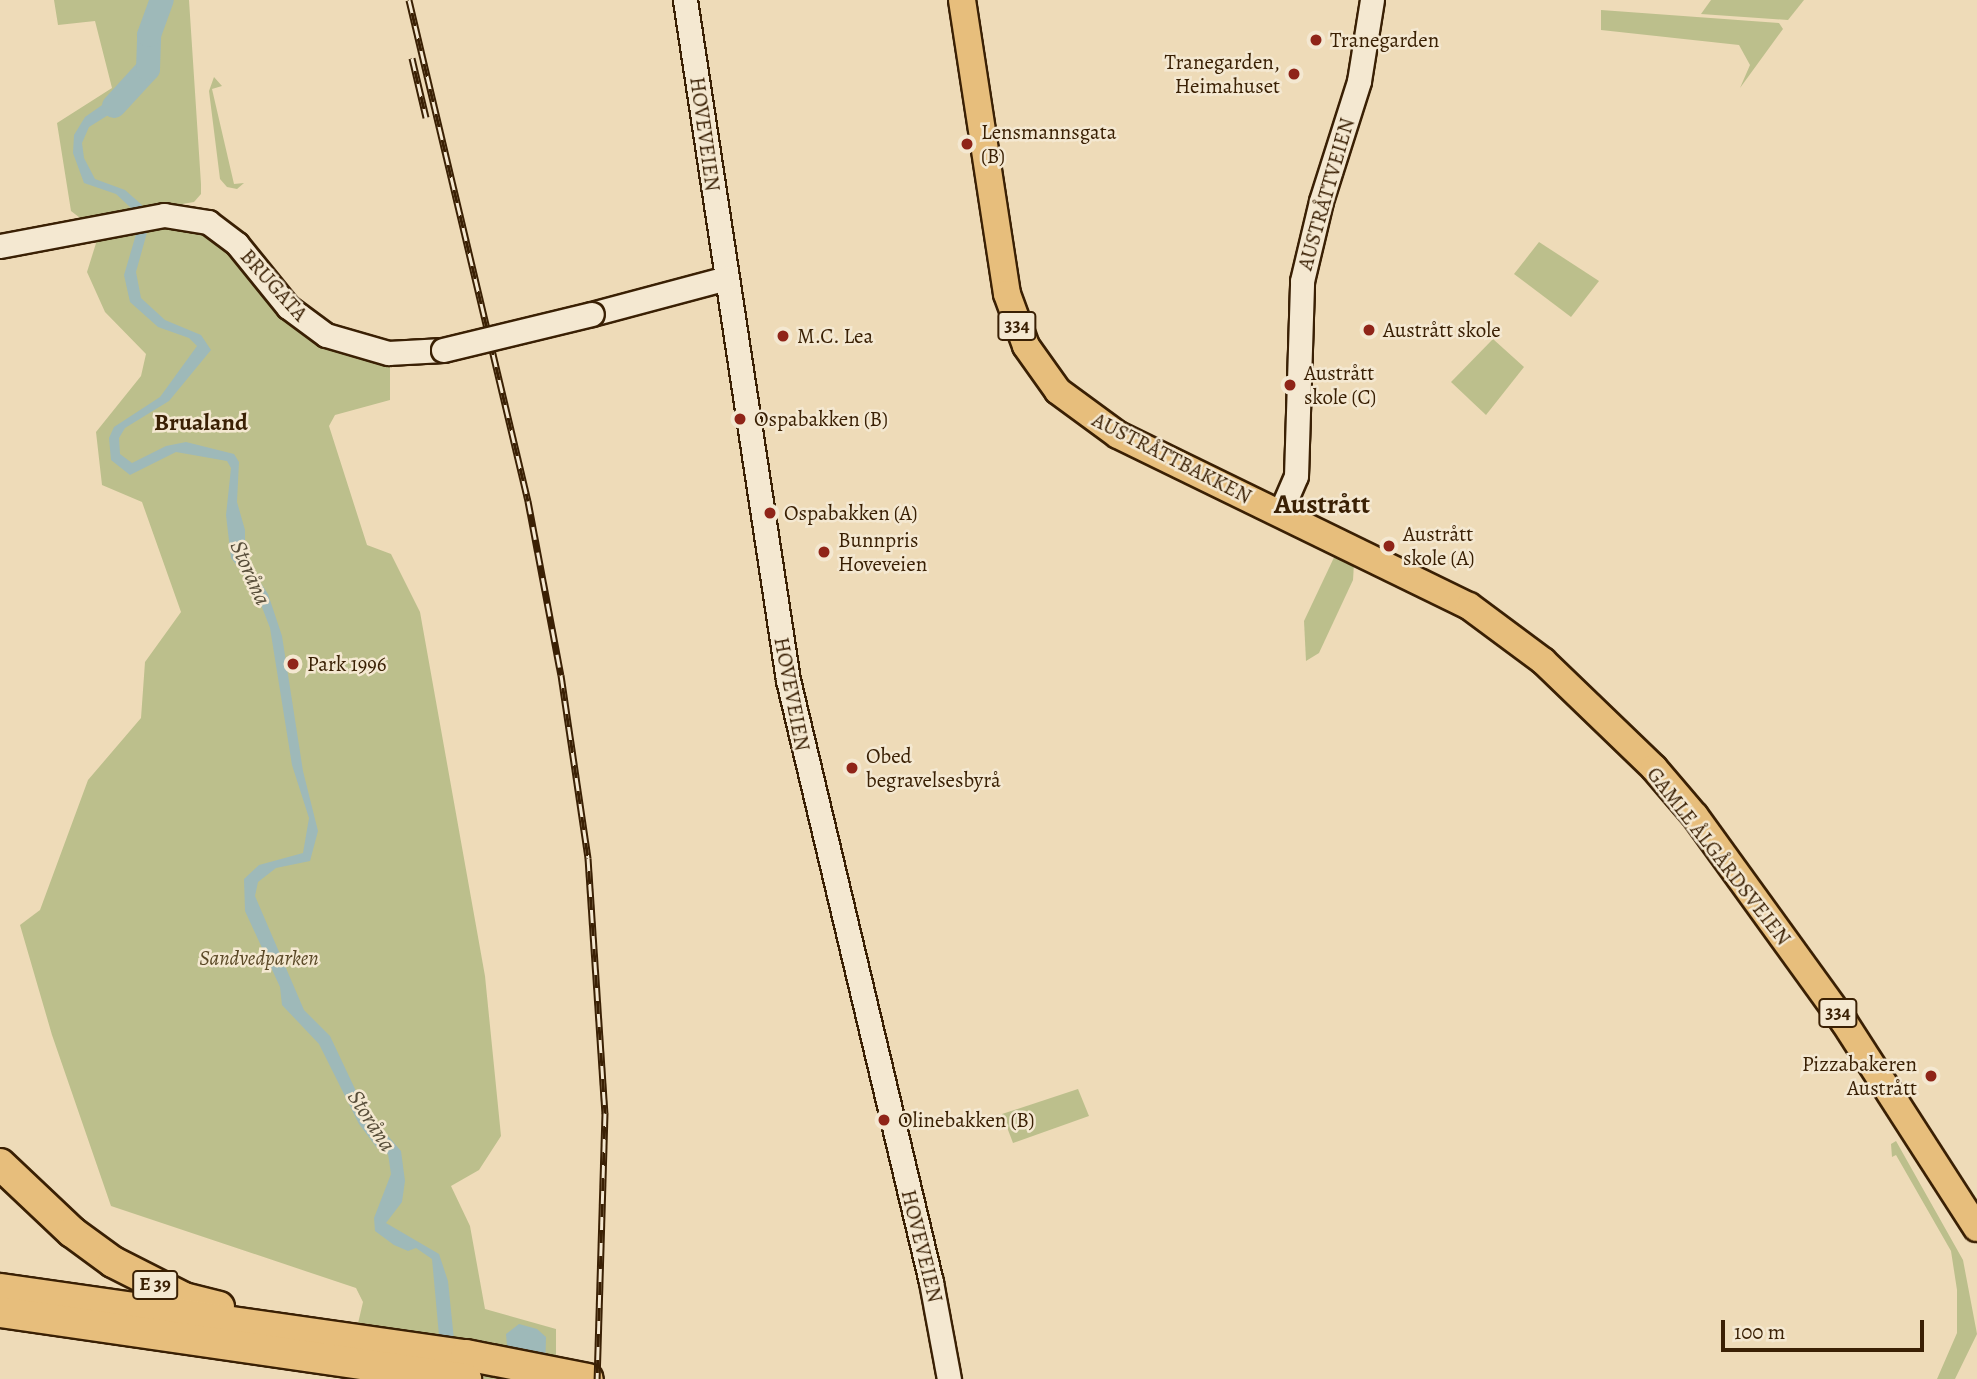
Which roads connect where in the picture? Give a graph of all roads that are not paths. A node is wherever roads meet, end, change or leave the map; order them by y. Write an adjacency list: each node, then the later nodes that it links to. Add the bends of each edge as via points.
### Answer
1 (685, 0): 5 (main road, HOVEVEIEN)
2 (962, 0): 6 (main road, AUSTRÅTTBAKKEN / 334, via 1007,294 1033,357 1058,391 1100,424)
3 (1372, 0): 6 (main road, AUSTRÅTTVEIEN, via 1359,80 1321,201 1302,281 1296,476)
4 (0, 246): 5 (main road, BRUGATA, bridge, via 154,216 178,215 208,222 237,244 288,307 326,335 388,353 443,349 672,293)
5 (727, 285): 15 (main road, HOVEVEIEN, via 788,680 931,1282)
6 (1280, 513): 8 (main road, GAMLE ÅLGÅRDSVEIEN / 334, via 1434,586 1494,621 1654,768 1844,1022)
7 (0, 1164): 12 (highway, E 39, via 72,1232 131,1273 184,1298)
8 (1973, 1223): 9 (main road, GAMLE ÅLGÅRDSVEIEN / 334)
9 (1977, 1244)
10 (0, 1289): 12 (highway, E 39)
11 (0, 1312): 12 (highway, E 39)
12 (343, 1349): 13 (highway, E 39); 14 (highway, E 39, via 466,1354)
13 (466, 1379)
14 (588, 1379)
15 (949, 1379)

